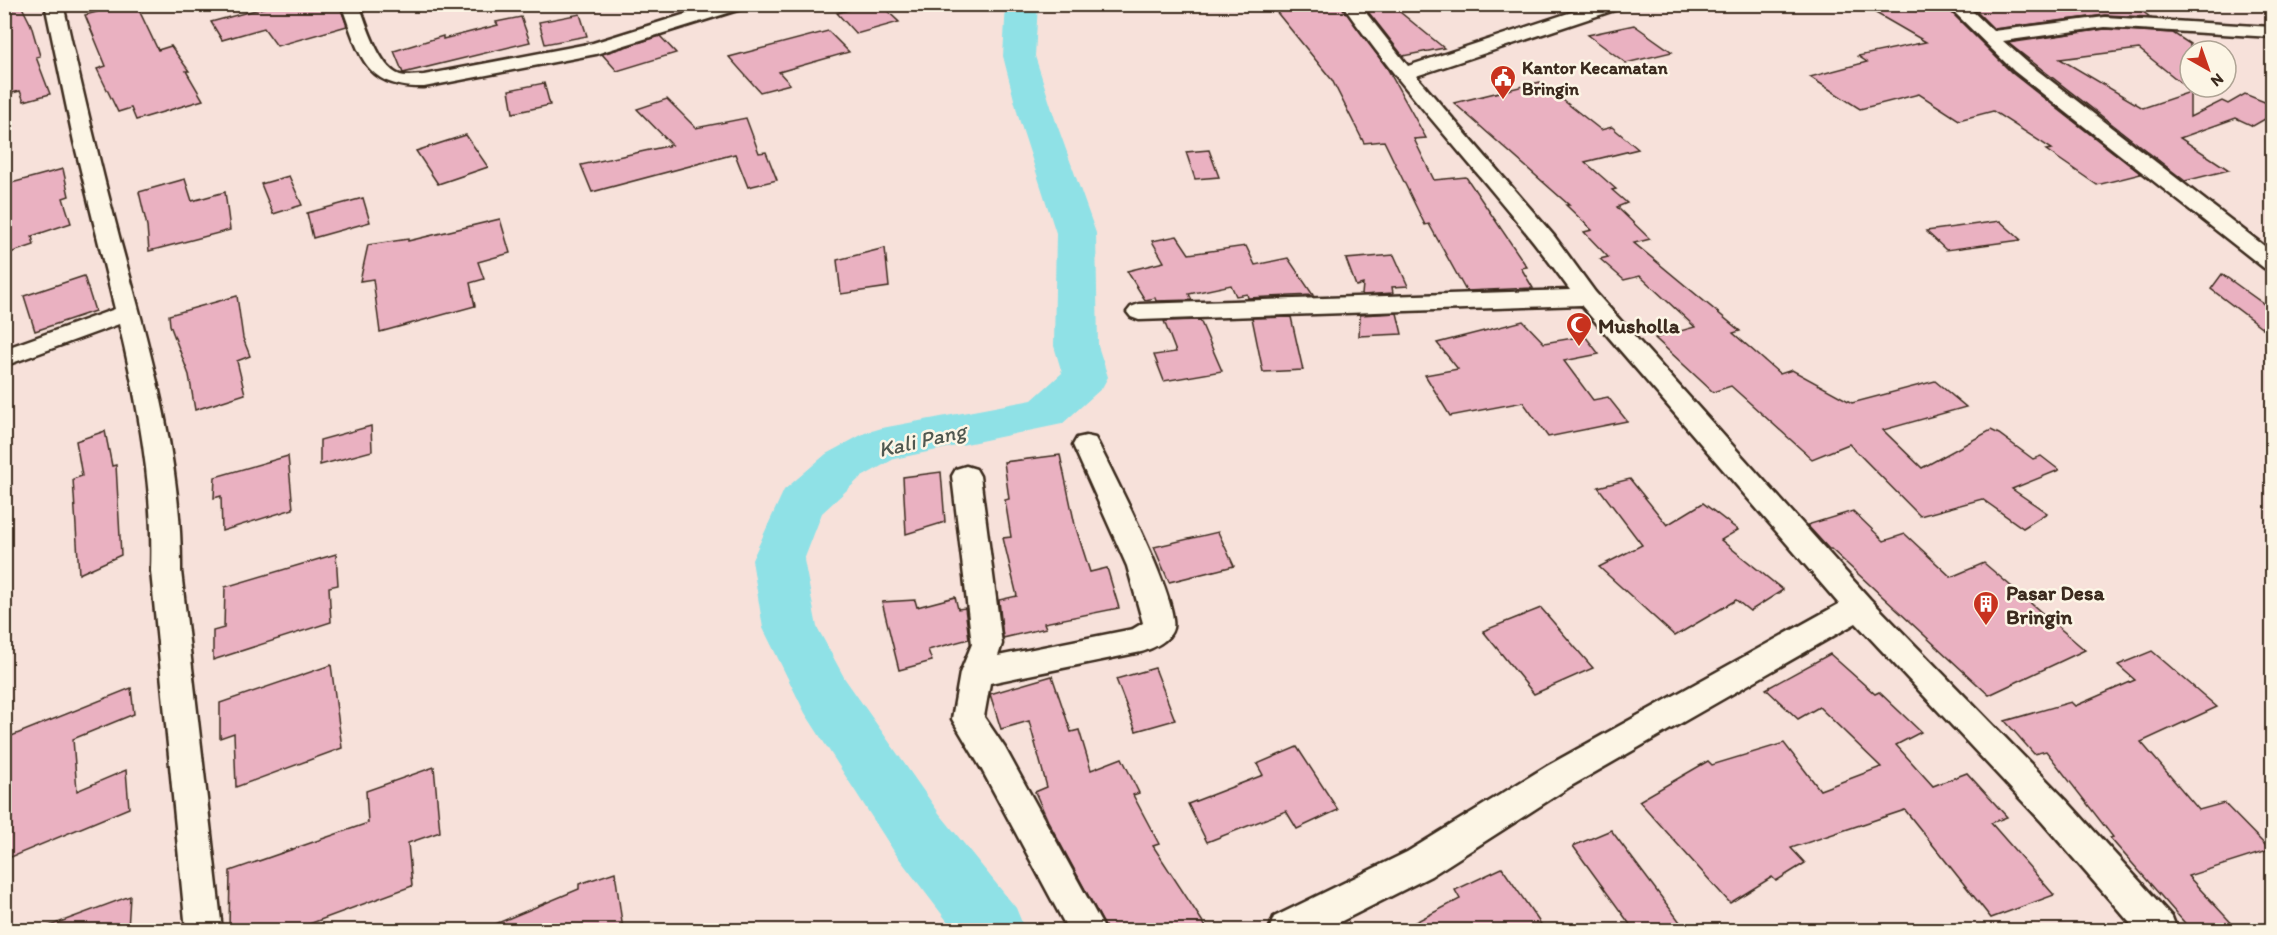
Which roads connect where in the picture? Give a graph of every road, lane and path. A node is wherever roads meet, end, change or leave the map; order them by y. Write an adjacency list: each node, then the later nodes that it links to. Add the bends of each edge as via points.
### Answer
1 (54, 4): 12 (street)
2 (350, 4): 3 (street, via 366,45 384,74 399,81 424,81 596,48)
3 (738, 4)
4 (1350, 4): 9 (street)
5 (1615, 4): 9 (street)
6 (1954, 4): 8 (street)
7 (2272, 32): 8 (street, via 2105,22)
8 (1989, 37): 10 (street, via 2021,67)
9 (1404, 74): 11 (street, via 1546,241)
10 (2272, 263)
11 (1587, 297): 13 (street); 17 (street)
12 (126, 312): 14 (street); 19 (street, via 142,369 167,524 166,571)
13 (1139, 312)
14 (4, 358)
15 (1086, 445): 18 (street, via 1153,595 1158,628 1141,640)
16 (966, 476): 18 (street, via 987,644)
17 (1859, 608): 21 (street, via 1559,776 1419,864); 22 (street, via 2054,812)
18 (976, 673): 20 (street, via 968,719)
19 (204, 930)
20 (1087, 930)
21 (1287, 930)
22 (2159, 930)

